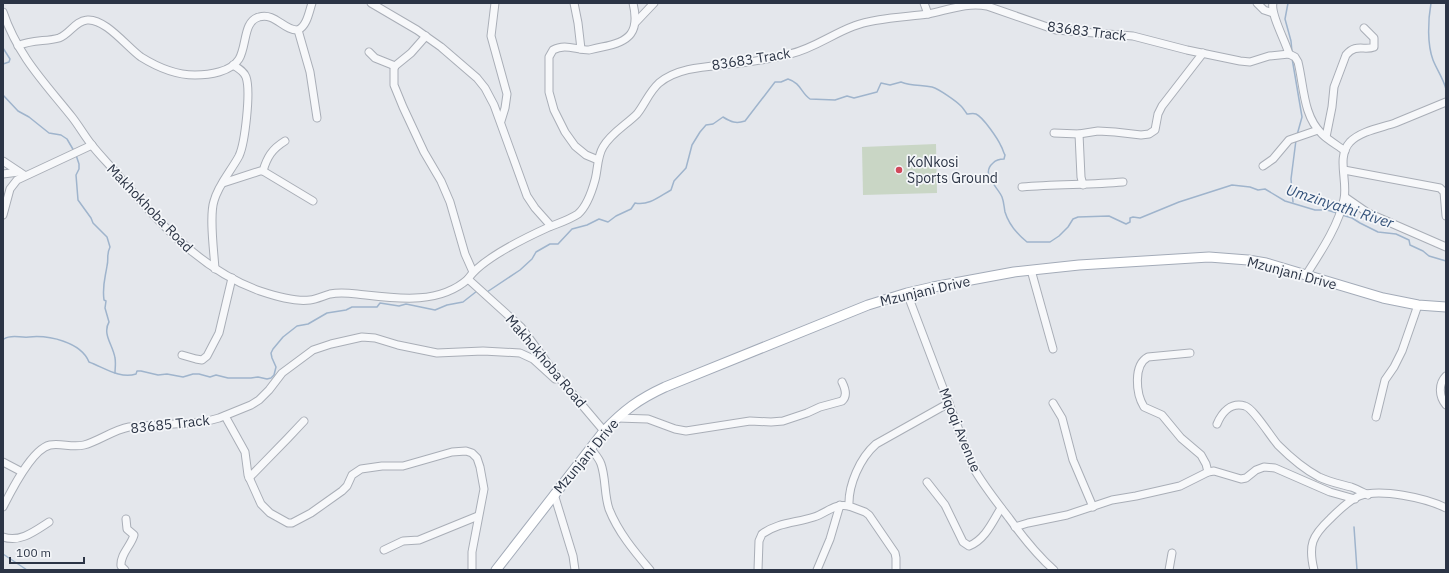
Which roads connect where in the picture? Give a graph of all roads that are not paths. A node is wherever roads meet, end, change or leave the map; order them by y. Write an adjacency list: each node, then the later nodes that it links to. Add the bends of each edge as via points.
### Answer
1 (312, 3): 15 (street, via 302,28)
2 (371, 3): 16 (street)
3 (495, 3): 26 (street, via 491,36 507,94)
4 (574, 3): 18 (street)
5 (633, 3): 13 (street)
6 (654, 3): 13 (street)
7 (924, 3): 12 (street)
8 (1257, 3): 11 (street, via 1264,10)
9 (1273, 3): 11 (street)
10 (3, 13): 17 (street, Makhokhoba Road)
11 (1273, 13): 21 (street)
12 (928, 14): 20 (street, 83683 Track, via 960,6 983,5 1052,30 1133,36); 34 (street, 83683 Track, via 858,24 792,54 699,68 668,77 655,88 637,113 608,140)
13 (636, 22): 18 (street, via 631,34 623,41 590,50)
14 (1364, 28): 30 (street, via 1374,38 1374,47 1354,49 1346,55 1334,87)
15 (298, 30): 22 (street, via 276,19 259,16 250,23 241,55); 25 (street, via 310,72)
16 (426, 36): 23 (street); 26 (street, via 467,69 485,88)
17 (18, 46): 22 (street, via 26,42 62,37 78,23 90,20 105,26 150,62 175,72 203,74 222,71); 32 (street, Makhokhoba Road)
18 (581, 49): 34 (street, via 561,47 551,51 548,62 551,99 565,132 575,146)
19 (369, 52): 23 (street, via 375,58)
20 (1203, 54): 21 (street, 83683 Track, via 1250,62 1269,56); 29 (street, via 1162,106 1152,133 1141,135 1098,131)
21 (1289, 54): 27 (street, via 1298,62 1310,114)
22 (233, 65): 42 (street, via 246,77 246,125 240,155)
23 (395, 66): 53 (street, via 397,94 446,193)
24 (1446, 102): 33 (street, via 1358,136 1351,141)
25 (317, 118)
26 (501, 121): 49 (street, via 527,196)
27 (1318, 130): 30 (street); 36 (street, via 1289,140 1273,159)
28 (1054, 133): 29 (street)
29 (1079, 134): 43 (street)
30 (1326, 137): 33 (street)
31 (285, 141): 38 (street, via 272,150)
32 (92, 145): 39 (street, via 70,156); 51 (street, Makhokhoba Road, via 170,232)
33 (1345, 151): 37 (street)
34 (598, 160): 49 (street, 83683 Track, via 595,180 581,211 566,221)
35 (3, 161): 39 (street)
36 (1263, 166)
37 (1344, 170): 45 (street); 48 (street, via 1440,188 1444,192)
38 (263, 171): 42 (street); 46 (street)
39 (22, 173): 40 (street); 47 (street, via 10,189)
40 (3, 174)
41 (1122, 182): 43 (street)
42 (223, 183): 51 (street, via 212,208)
43 (1083, 185): 44 (street)
44 (1022, 187)
45 (1345, 197): 50 (street, via 1368,213); 54 (street, via 1326,243)
46 (313, 201)
47 (3, 215)
48 (1446, 216)
49 (551, 226): 53 (street, 83683 Track, via 508,248)
50 (1446, 247)
51 (215, 269): 55 (street, Makhokhoba Road)
52 (1030, 270): 54 (main road, Mzunjani Drive, via 1209,257 1266,263); 57 (main road, Mzunjani Drive); 60 (street)
53 (473, 272): 56 (street, 83683 Track)
54 (1306, 275): 58 (main road, Mzunjani Drive, via 1383,298)
55 (232, 278): 56 (street, Makhokhoba Road, via 260,291 303,300 343,293 393,298 420,297 448,291 461,286); 62 (street, via 220,334 207,356 202,360 196,360)
56 (468, 279): 65 (street, Makhokhoba Road, via 521,327)
57 (906, 293): 66 (street, Mqoqi Avenue); 71 (main road, Mzunjani Drive, via 868,305 665,387 640,399)
58 (1418, 304): 59 (main road, Mzunjani Drive); 70 (street, via 1402,352 1385,380)
59 (1446, 308)
60 (1053, 349)
61 (1190, 354): 78 (street, via 1145,358 1138,373 1139,394 1144,407 1162,415 1175,432 1201,455)
62 (182, 355)
63 (1446, 376): 68 (street, via 1440,390)
64 (842, 382): 71 (street, via 845,393 842,401 782,421 750,421 686,431 648,419)
65 (571, 392): 69 (street, 83685 Track, via 562,387 533,359 520,353 483,351 444,354 362,337 313,350 282,373 259,400); 74 (street, Makhokhoba Road)
66 (949, 403): 85 (street, via 872,447 851,484); 88 (street, Mqoqi Avenue, via 973,466)
67 (1053, 403): 87 (street, via 1062,418 1073,460)
68 (1446, 404)
69 (225, 416): 77 (street, 83685 Track, via 204,422 125,428 81,446 48,445); 79 (street, via 245,452)
70 (1376, 417)
71 (617, 418): 74 (main road, Mzunjani Drive)
72 (304, 421): 79 (street)
73 (1217, 424): 82 (street, via 1222,414 1230,407 1246,406 1298,463 1319,476)
74 (604, 432): 75 (main road, Mzunjani Drive)
75 (591, 448): 81 (main road, Mzunjani Drive); 101 (street, via 601,462 606,496 617,525)
76 (3, 462): 77 (street)
77 (22, 472): 86 (street, 83685 Track)
78 (1208, 472): 83 (street, via 1214,471 1241,479 1262,467 1270,467 1330,492); 87 (street, via 1180,486 1112,500)
79 (249, 478): 90 (street, via 263,506 290,524 344,490 352,475 358,470 403,466 442,454 469,451 479,463 484,484)
80 (927, 482): 88 (street, via 945,505 963,542 969,546 986,532)
81 (554, 494): 99 (main road, Mzunjani Drive); 100 (street)
82 (1368, 495): 83 (street); 89 (street, via 1407,496)
83 (1355, 499): 107 (street, via 1331,518 1314,537 1311,548)
84 (840, 505): 85 (street); 102 (street, via 814,517 781,524 762,534 759,540); 103 (street)
85 (849, 506): 104 (street, via 866,512 871,518 894,553)
86 (3, 507)
87 (1093, 507): 93 (street, via 1067,516)
88 (1000, 508): 93 (street, Mqoqi Avenue)
89 (1446, 508)
90 (478, 516): 95 (street, via 419,540 403,541); 98 (street)
91 (126, 519): 97 (street, via 127,529 134,535 133,541 121,558 121,566)
92 (49, 522): 94 (street, via 18,539)
93 (1015, 527): 105 (street, Mqoqi Avenue)
94 (3, 537)
95 (384, 550)
96 (1172, 553): 106 (street)
97 (125, 570)
98 (472, 570)
99 (496, 570)
100 (575, 570)
101 (650, 570)
102 (758, 570)
103 (817, 570)
104 (896, 570)
105 (1054, 570)
106 (1169, 570)
107 (1314, 570)

